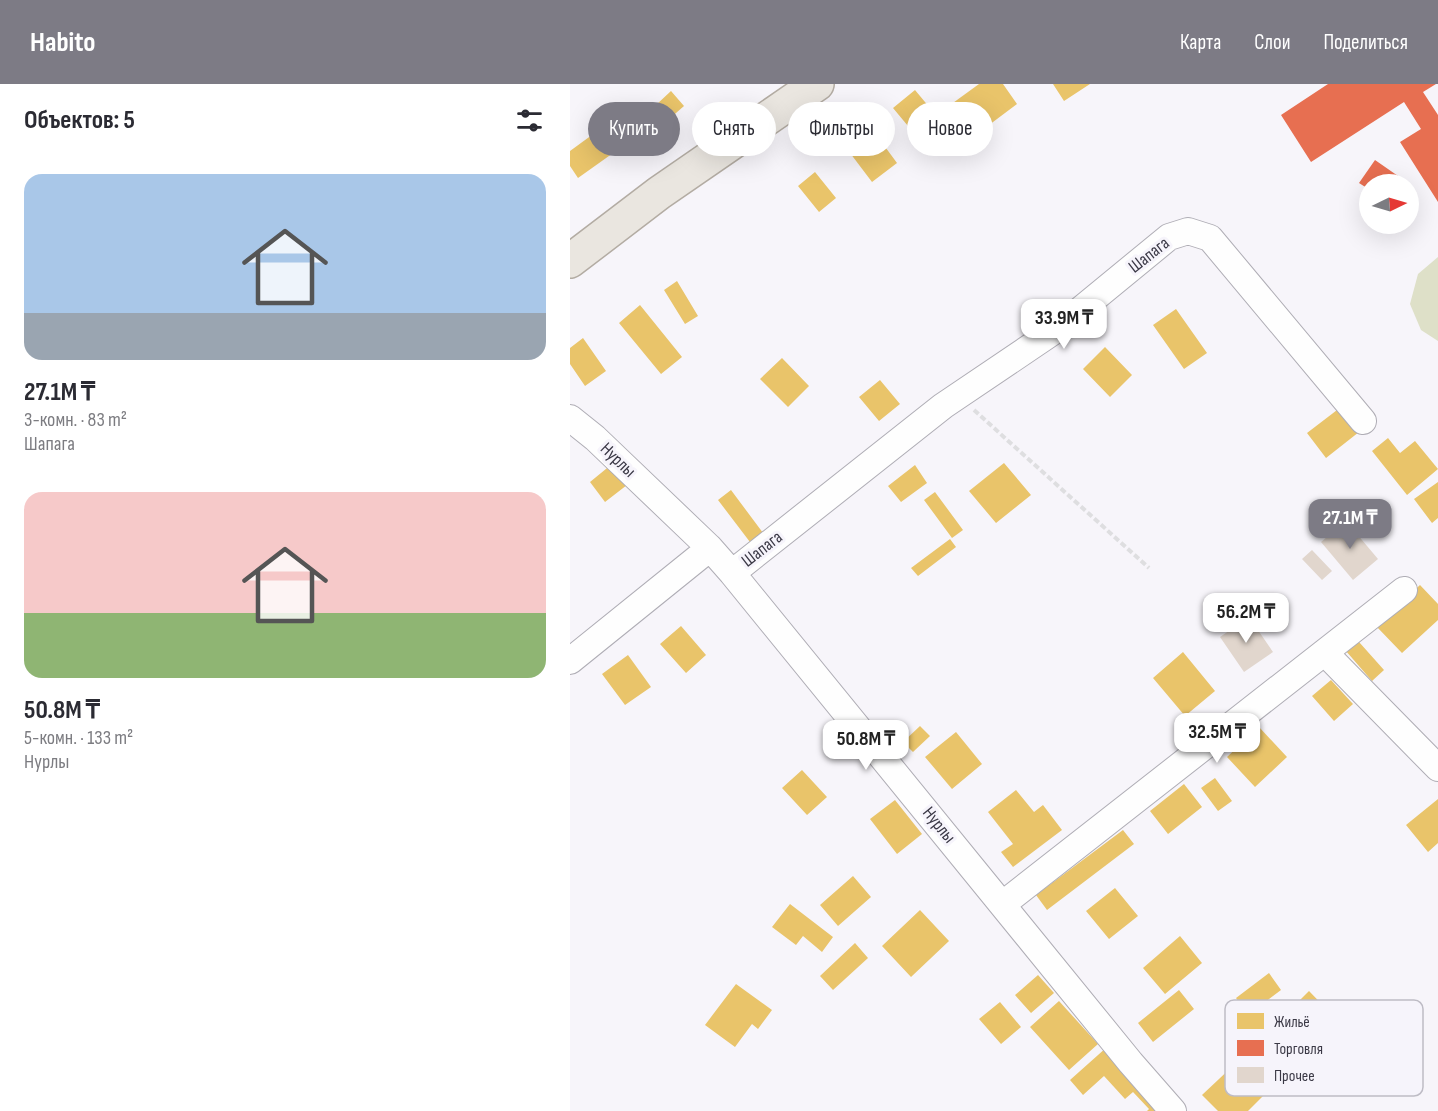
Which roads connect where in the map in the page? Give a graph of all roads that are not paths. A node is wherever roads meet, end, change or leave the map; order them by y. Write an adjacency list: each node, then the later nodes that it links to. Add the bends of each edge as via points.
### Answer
1 (795, 84): 3 (main road, via 741,123)
2 (817, 84): 3 (main road)
3 (659, 193): 4 (main road)
4 (570, 261)
5 (570, 418): 7 (street, Нурлы, via 596,438)
6 (1363, 421): 8 (street, Шапага, via 1209,238 1188,231 1169,237 1057,329 958,396)
7 (710, 548): 8 (street, Нурлы); 11 (street)
8 (732, 573): 13 (street, Нурлы)
9 (1404, 590): 10 (street)
10 (1325, 653): 12 (street); 13 (street)
11 (570, 661)
12 (1438, 768)
13 (1003, 904): 14 (street, Нурлы)
14 (1173, 1111)

